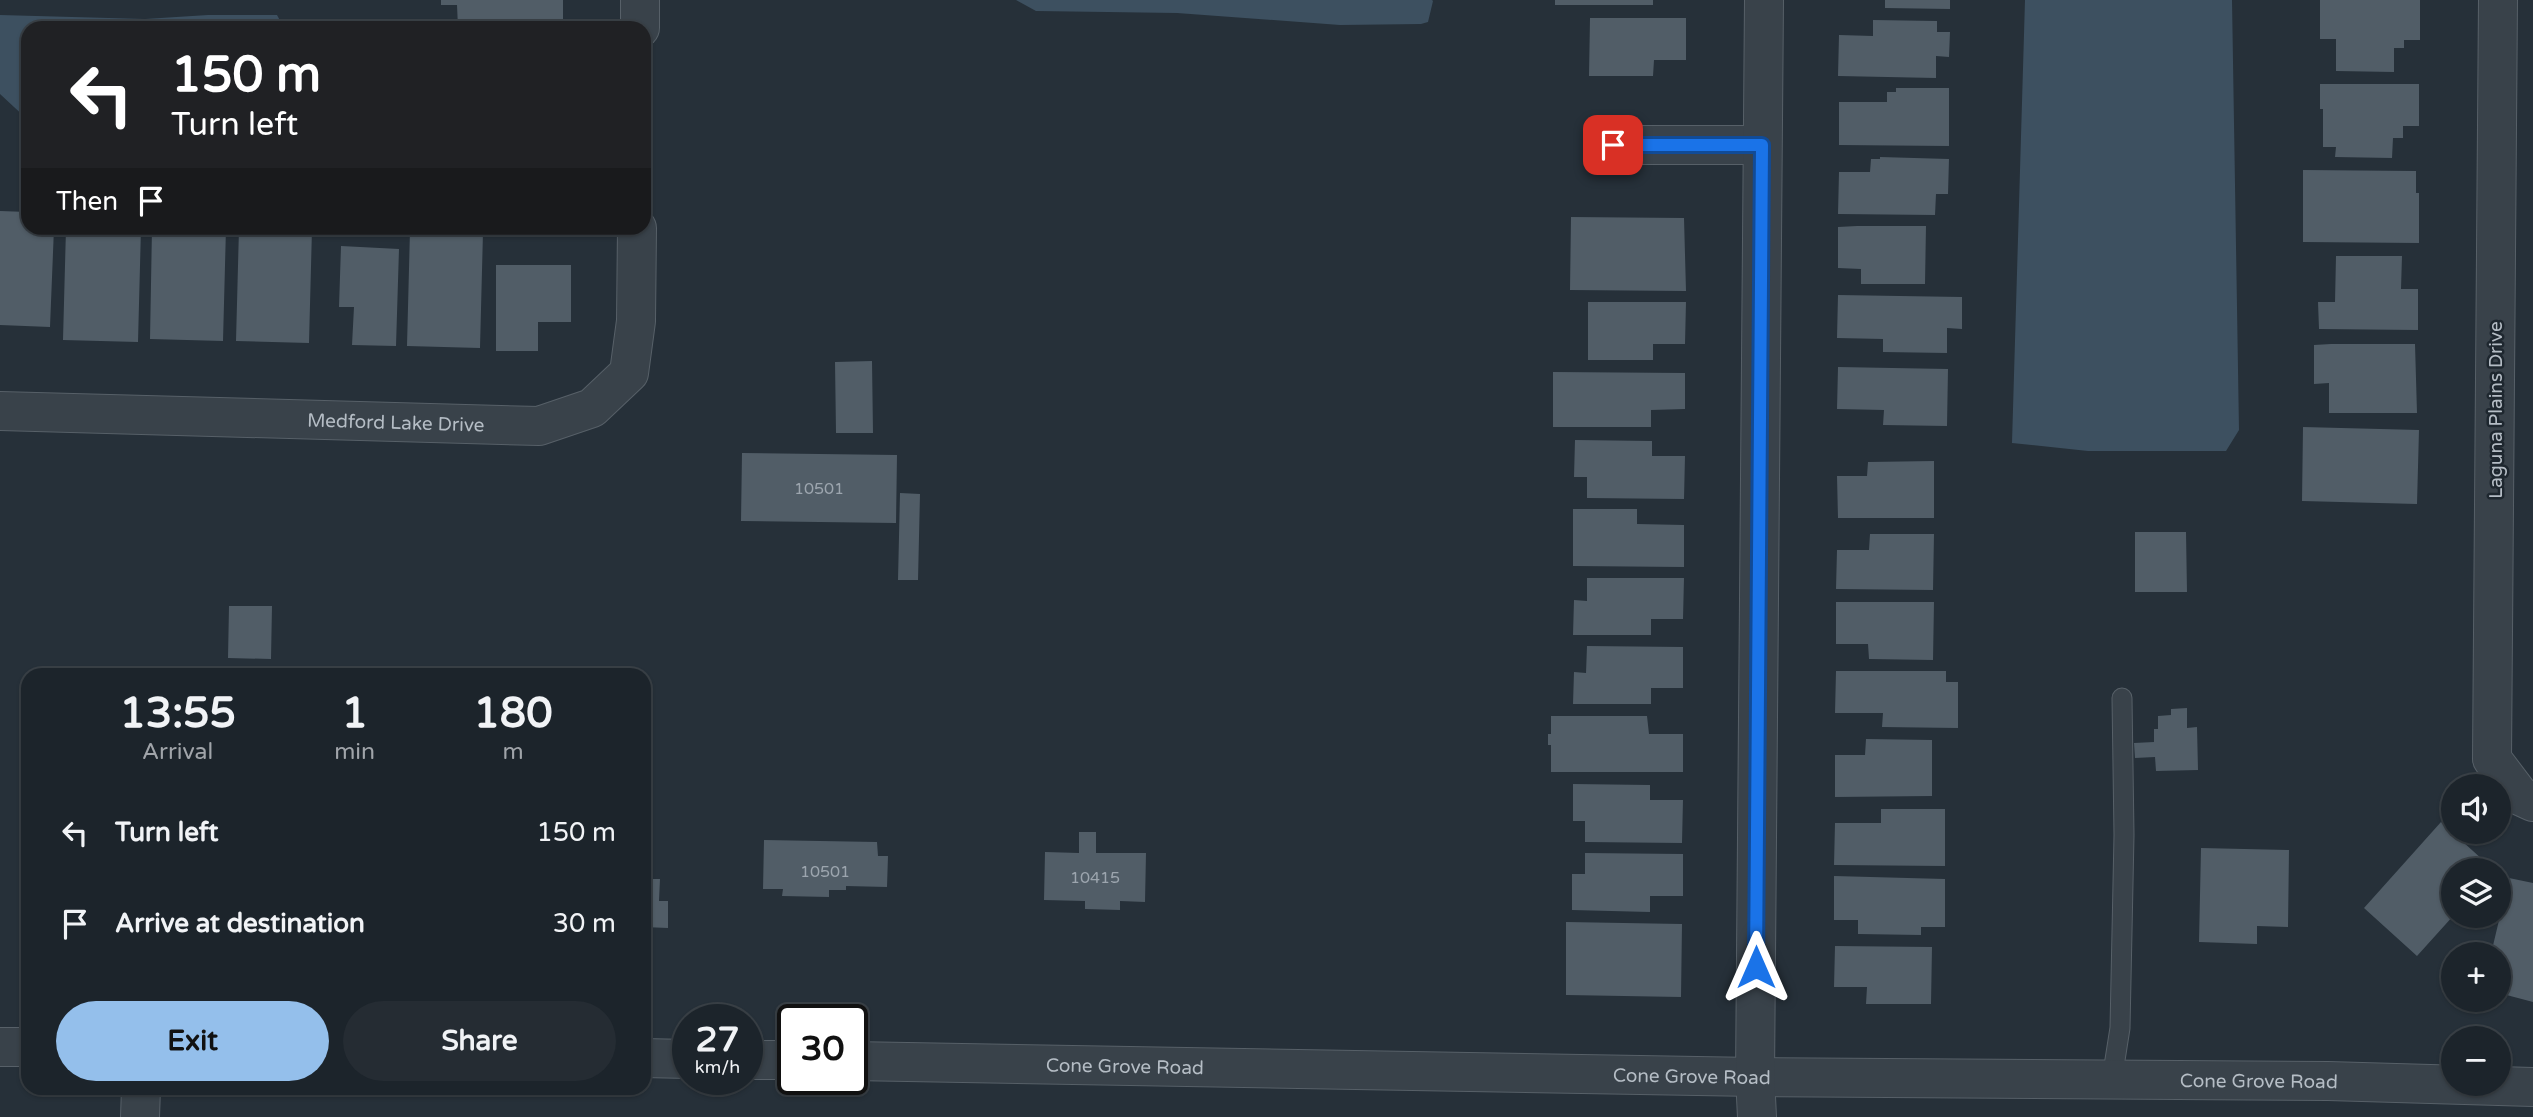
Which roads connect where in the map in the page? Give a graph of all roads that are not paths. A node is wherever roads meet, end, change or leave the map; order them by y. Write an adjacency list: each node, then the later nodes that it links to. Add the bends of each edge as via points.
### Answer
1 (640, 0): 4 (street)
2 (1764, 0): 6 (street)
3 (2498, 0): 10 (street, Laguna Plains Drive, via 2492,759 2520,796)
4 (640, 21)
5 (1613, 145): 6 (street)
6 (1762, 145): 16 (street)
7 (637, 235): 8 (street, Medford Lake Drive, via 636,321 628,373 592,408 538,426)
8 (0, 411)
9 (2122, 698): 17 (lane, via 2120,1028)
10 (2533, 802)
11 (0, 1046): 12 (street)
12 (21, 1047)
13 (651, 1058): 14 (street)
14 (672, 1059)
15 (868, 1061): 16 (street, Cone Grove Road)
16 (1755, 1077): 17 (street, Cone Grove Road); 21 (street)
17 (2112, 1079): 18 (street, Cone Grove Road)
18 (2533, 1087)
19 (141, 1095): 20 (street)
20 (140, 1117)
21 (1757, 1117)

